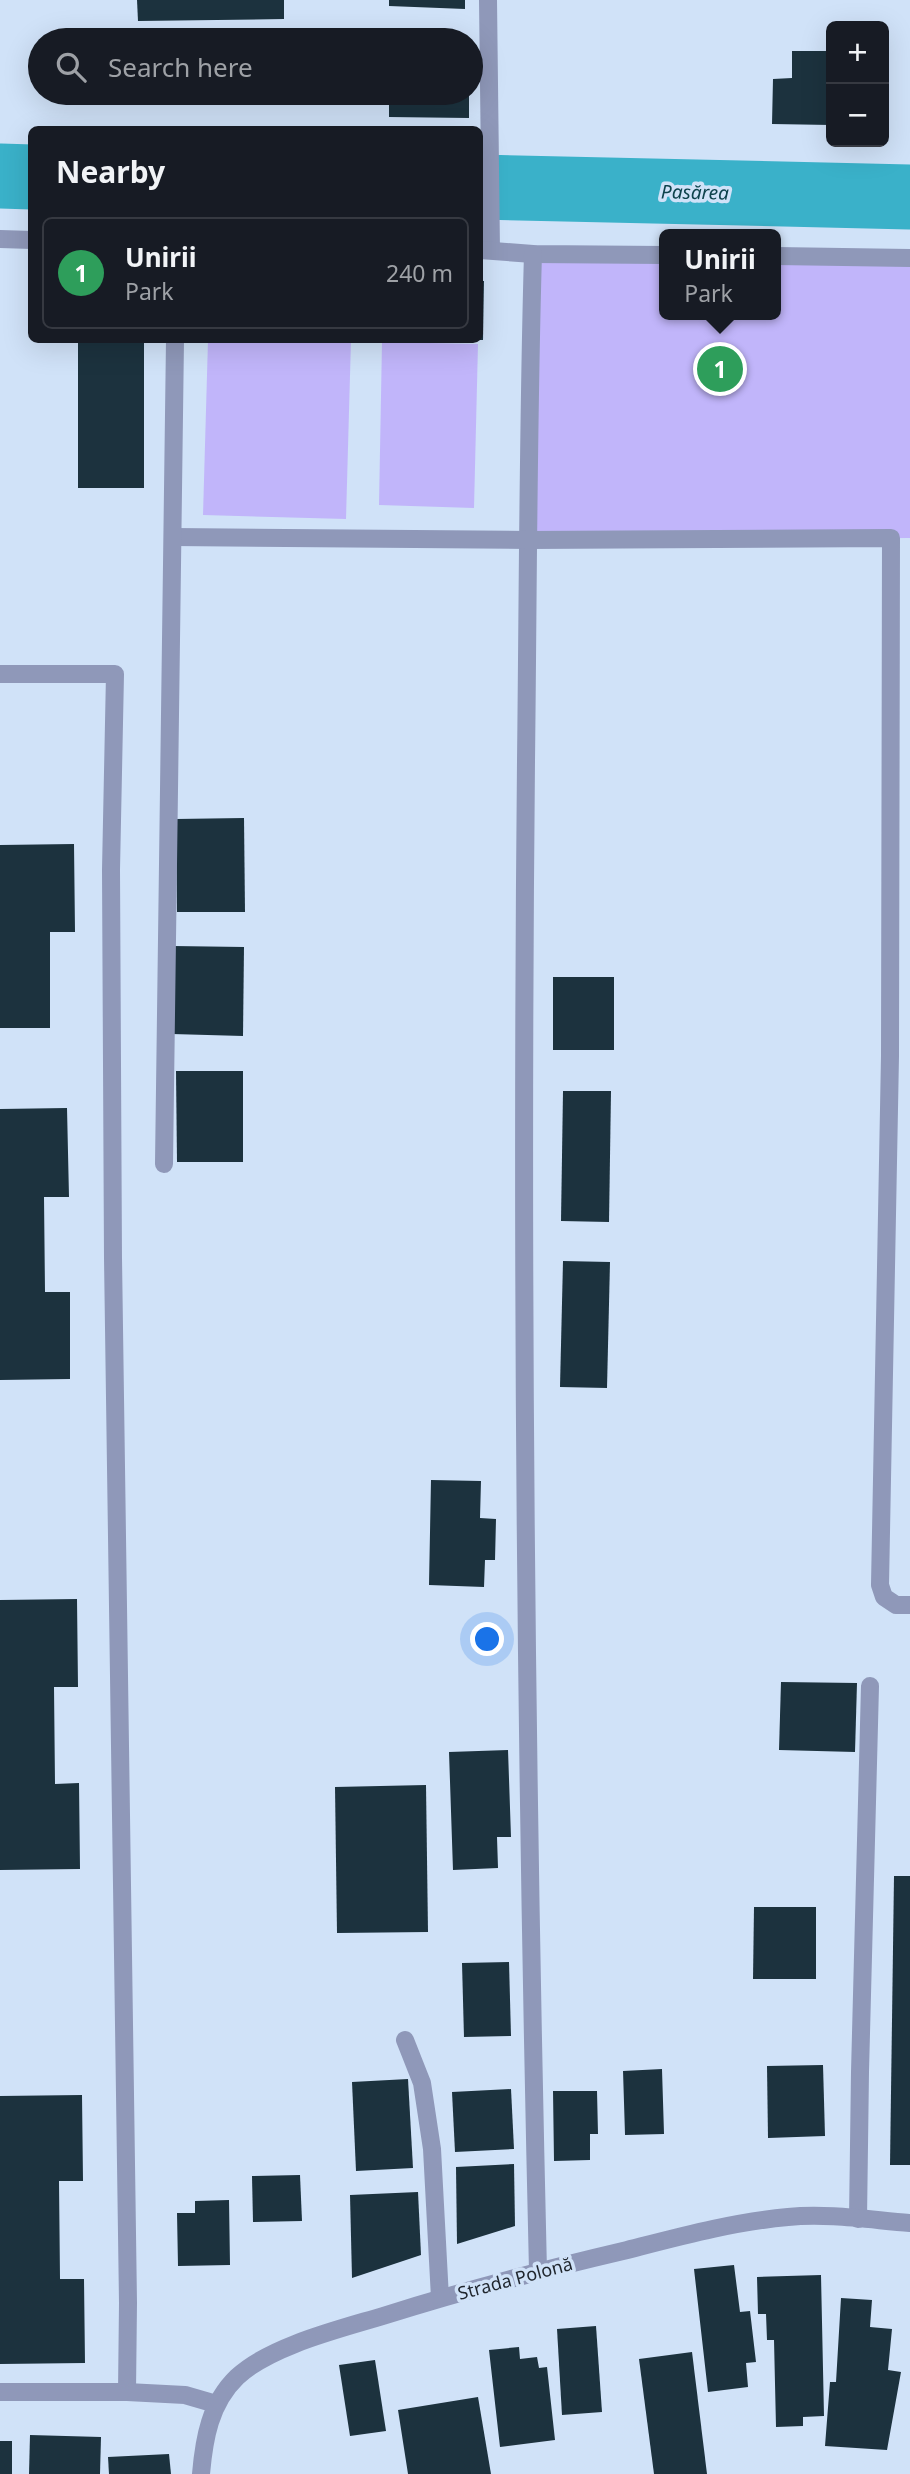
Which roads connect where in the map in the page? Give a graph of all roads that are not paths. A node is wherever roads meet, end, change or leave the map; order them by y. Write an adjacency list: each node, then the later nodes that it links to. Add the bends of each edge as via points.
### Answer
1 (488, 0): 4 (street)
2 (0, 239): 3 (street)
3 (28, 240)
4 (487, 250): 5 (street)
5 (533, 254): 6 (street); 11 (street)
6 (659, 255)
7 (781, 256): 8 (street)
8 (910, 258)
9 (175, 343): 10 (street)
10 (173, 537): 11 (street); 13 (street)
11 (528, 540): 14 (street, via 891,538 890,1056 880,1585 884,1597 896,1605); 19 (street, via 523,1443)
12 (0, 674): 22 (street, via 115,674 113,1258)
13 (164, 1164)
14 (910, 1605)
15 (870, 1686): 17 (street)
16 (405, 2040): 20 (street, via 422,2083 430,2136)
17 (858, 2219): 18 (street, Strada Polonă); 19 (street, Strada Polonă, via 792,2216 738,2222)
18 (910, 2223)
19 (538, 2271): 20 (street, Strada Polonă)
20 (440, 2298): 23 (street, Strada Polonă, via 303,2341 271,2356 238,2377)
21 (0, 2392): 22 (street)
22 (127, 2392): 23 (street, via 185,2395)
23 (216, 2404): 24 (street, Strada Polonă, via 203,2444)
24 (201, 2474)

